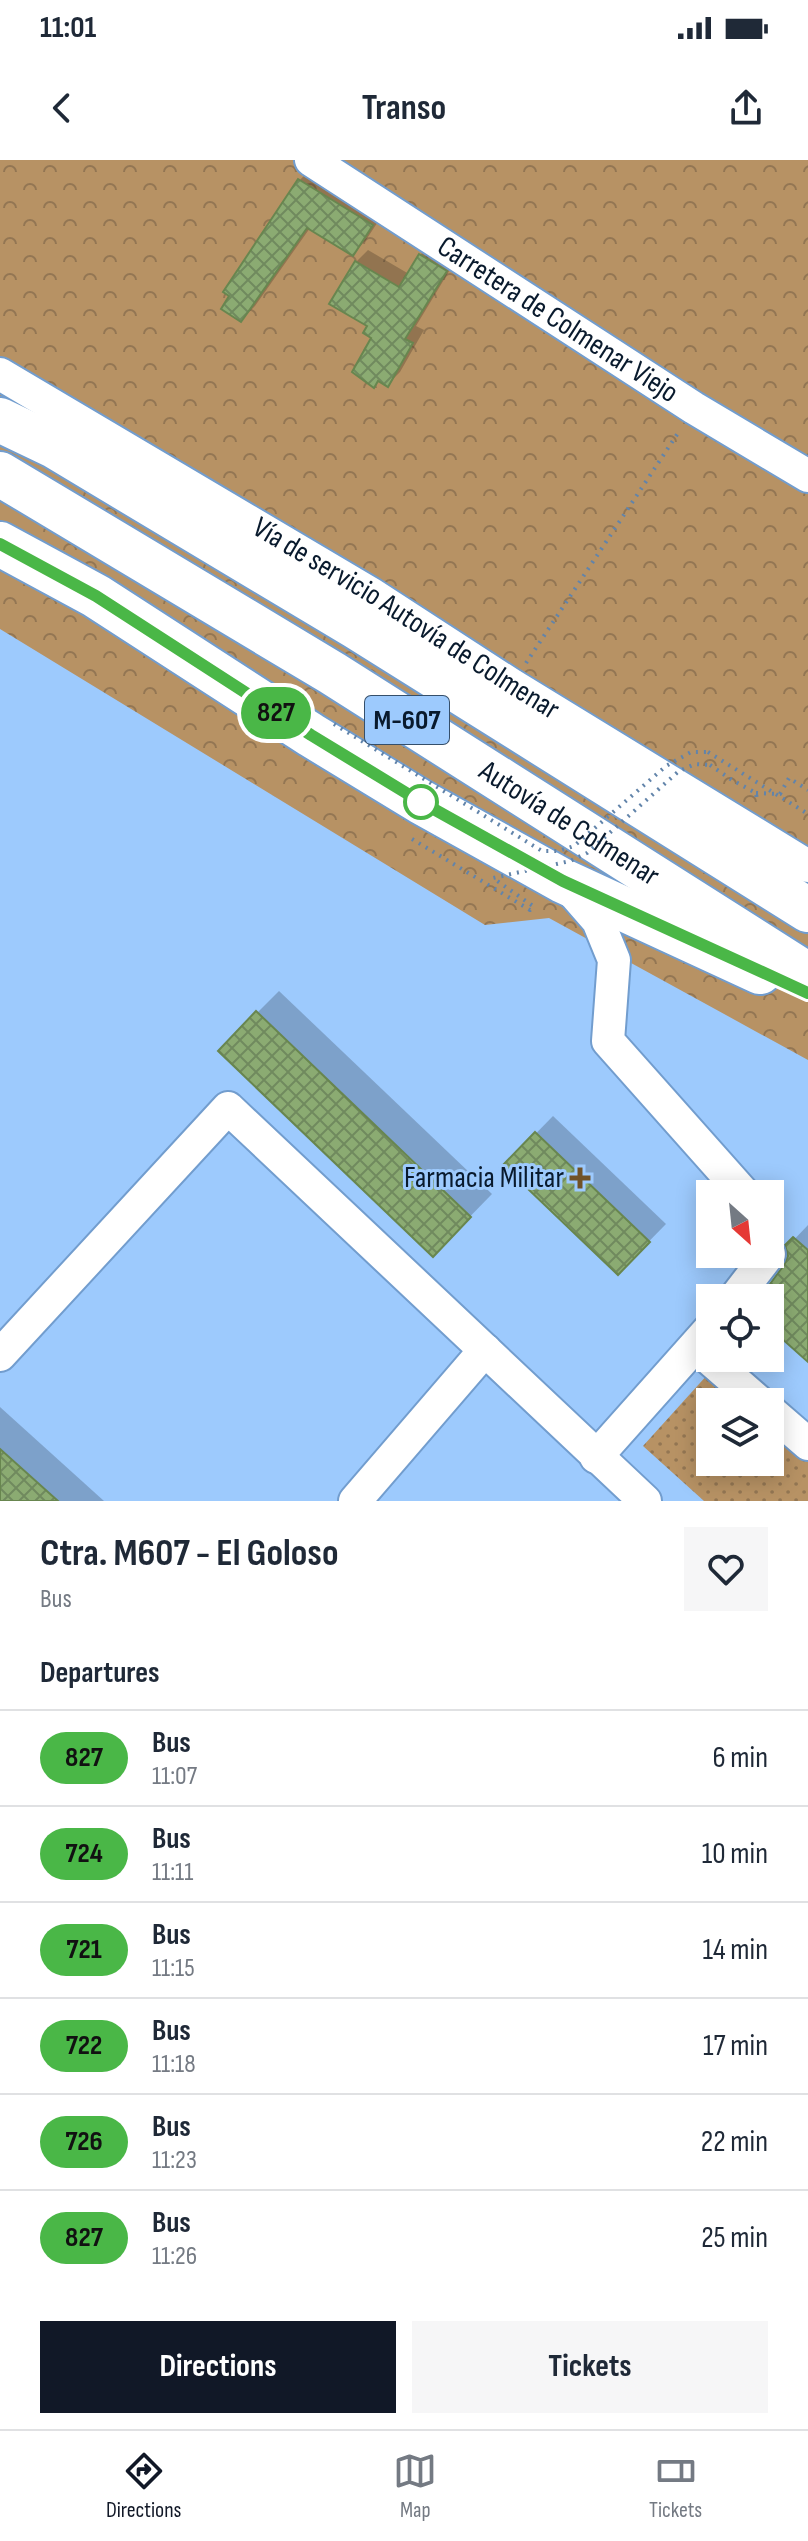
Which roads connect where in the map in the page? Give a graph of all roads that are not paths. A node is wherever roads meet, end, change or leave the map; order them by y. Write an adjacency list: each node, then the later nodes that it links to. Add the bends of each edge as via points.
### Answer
1 (311, 160): 5 (street, Carretera de Colmenar Viejo)
2 (0, 374): 7 (street, Vía de servicio Autovía de Colmenar, via 370,593 512,685)
3 (0, 420): 11 (highway, Autovía de Colmenar / M-607, via 54,446 356,627)
4 (0, 474): 14 (highway, Autovía de Colmenar / M-607, via 332,673)
5 (808, 476)
6 (0, 544): 10 (highway, via 96,596 421,802)
7 (748, 810): 8 (street); 9 (street, Vía de servicio Autovía de Colmenar)
8 (808, 847)
9 (808, 866)
10 (563, 881): 12 (highway); 13 (street, via 598,921)
11 (808, 910)
12 (672, 930): 13 (street, via 639,934); 15 (highway)
13 (614, 960): 16 (street, via 608,1041)
14 (808, 975)
15 (808, 993)
16 (732, 1180)
17 (758, 1268): 18 (street)
18 (746, 1284)
19 (696, 1346): 26 (street)
20 (485, 1350): 21 (street, via 228,1108); 26 (street); 27 (street)
21 (0, 1355)
22 (733, 1372): 23 (street)
23 (747, 1388)
24 (784, 1423): 25 (street)
25 (808, 1444)
26 (596, 1457): 28 (street)
27 (355, 1501)
28 (645, 1501)

